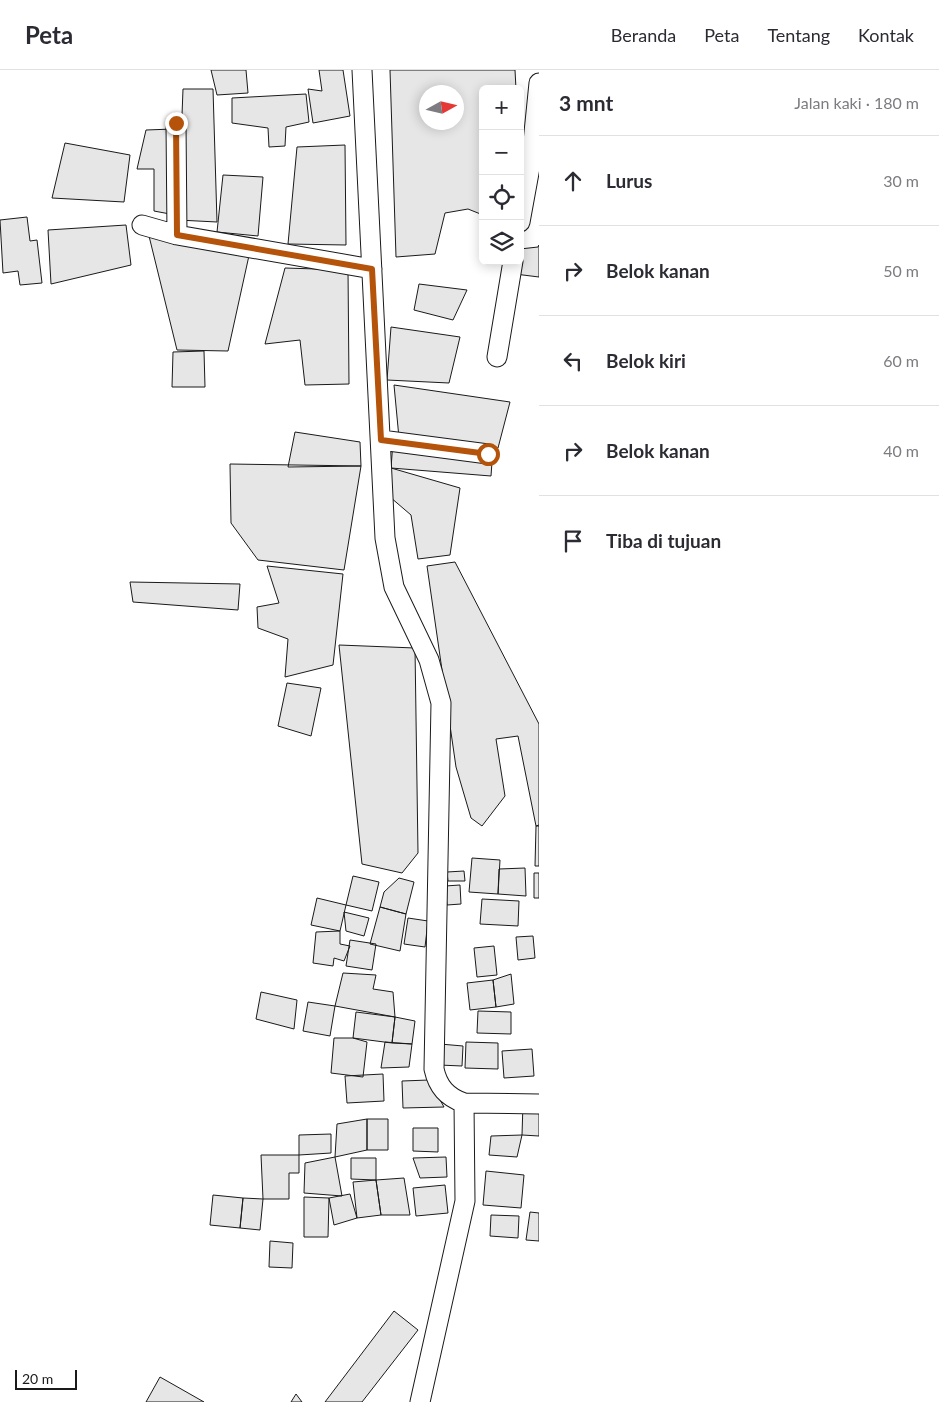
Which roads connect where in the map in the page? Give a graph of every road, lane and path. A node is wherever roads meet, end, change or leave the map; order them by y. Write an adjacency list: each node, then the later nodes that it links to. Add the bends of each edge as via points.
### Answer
1 (362, 70): 8 (street)
2 (539, 83): 4 (street, via 531,162)
3 (176, 123): 6 (street)
4 (520, 220)
5 (142, 225): 6 (street)
6 (177, 235): 8 (street)
7 (513, 265): 9 (street)
8 (372, 269): 10 (street)
9 (497, 358)
10 (381, 440): 11 (street); 12 (street, via 385,538 394,587 429,660 441,704 434,1069 441,1088)
11 (488, 454)
12 (464, 1103): 13 (street); 14 (street, via 465,1201)
13 (539, 1104)
14 (420, 1402)

